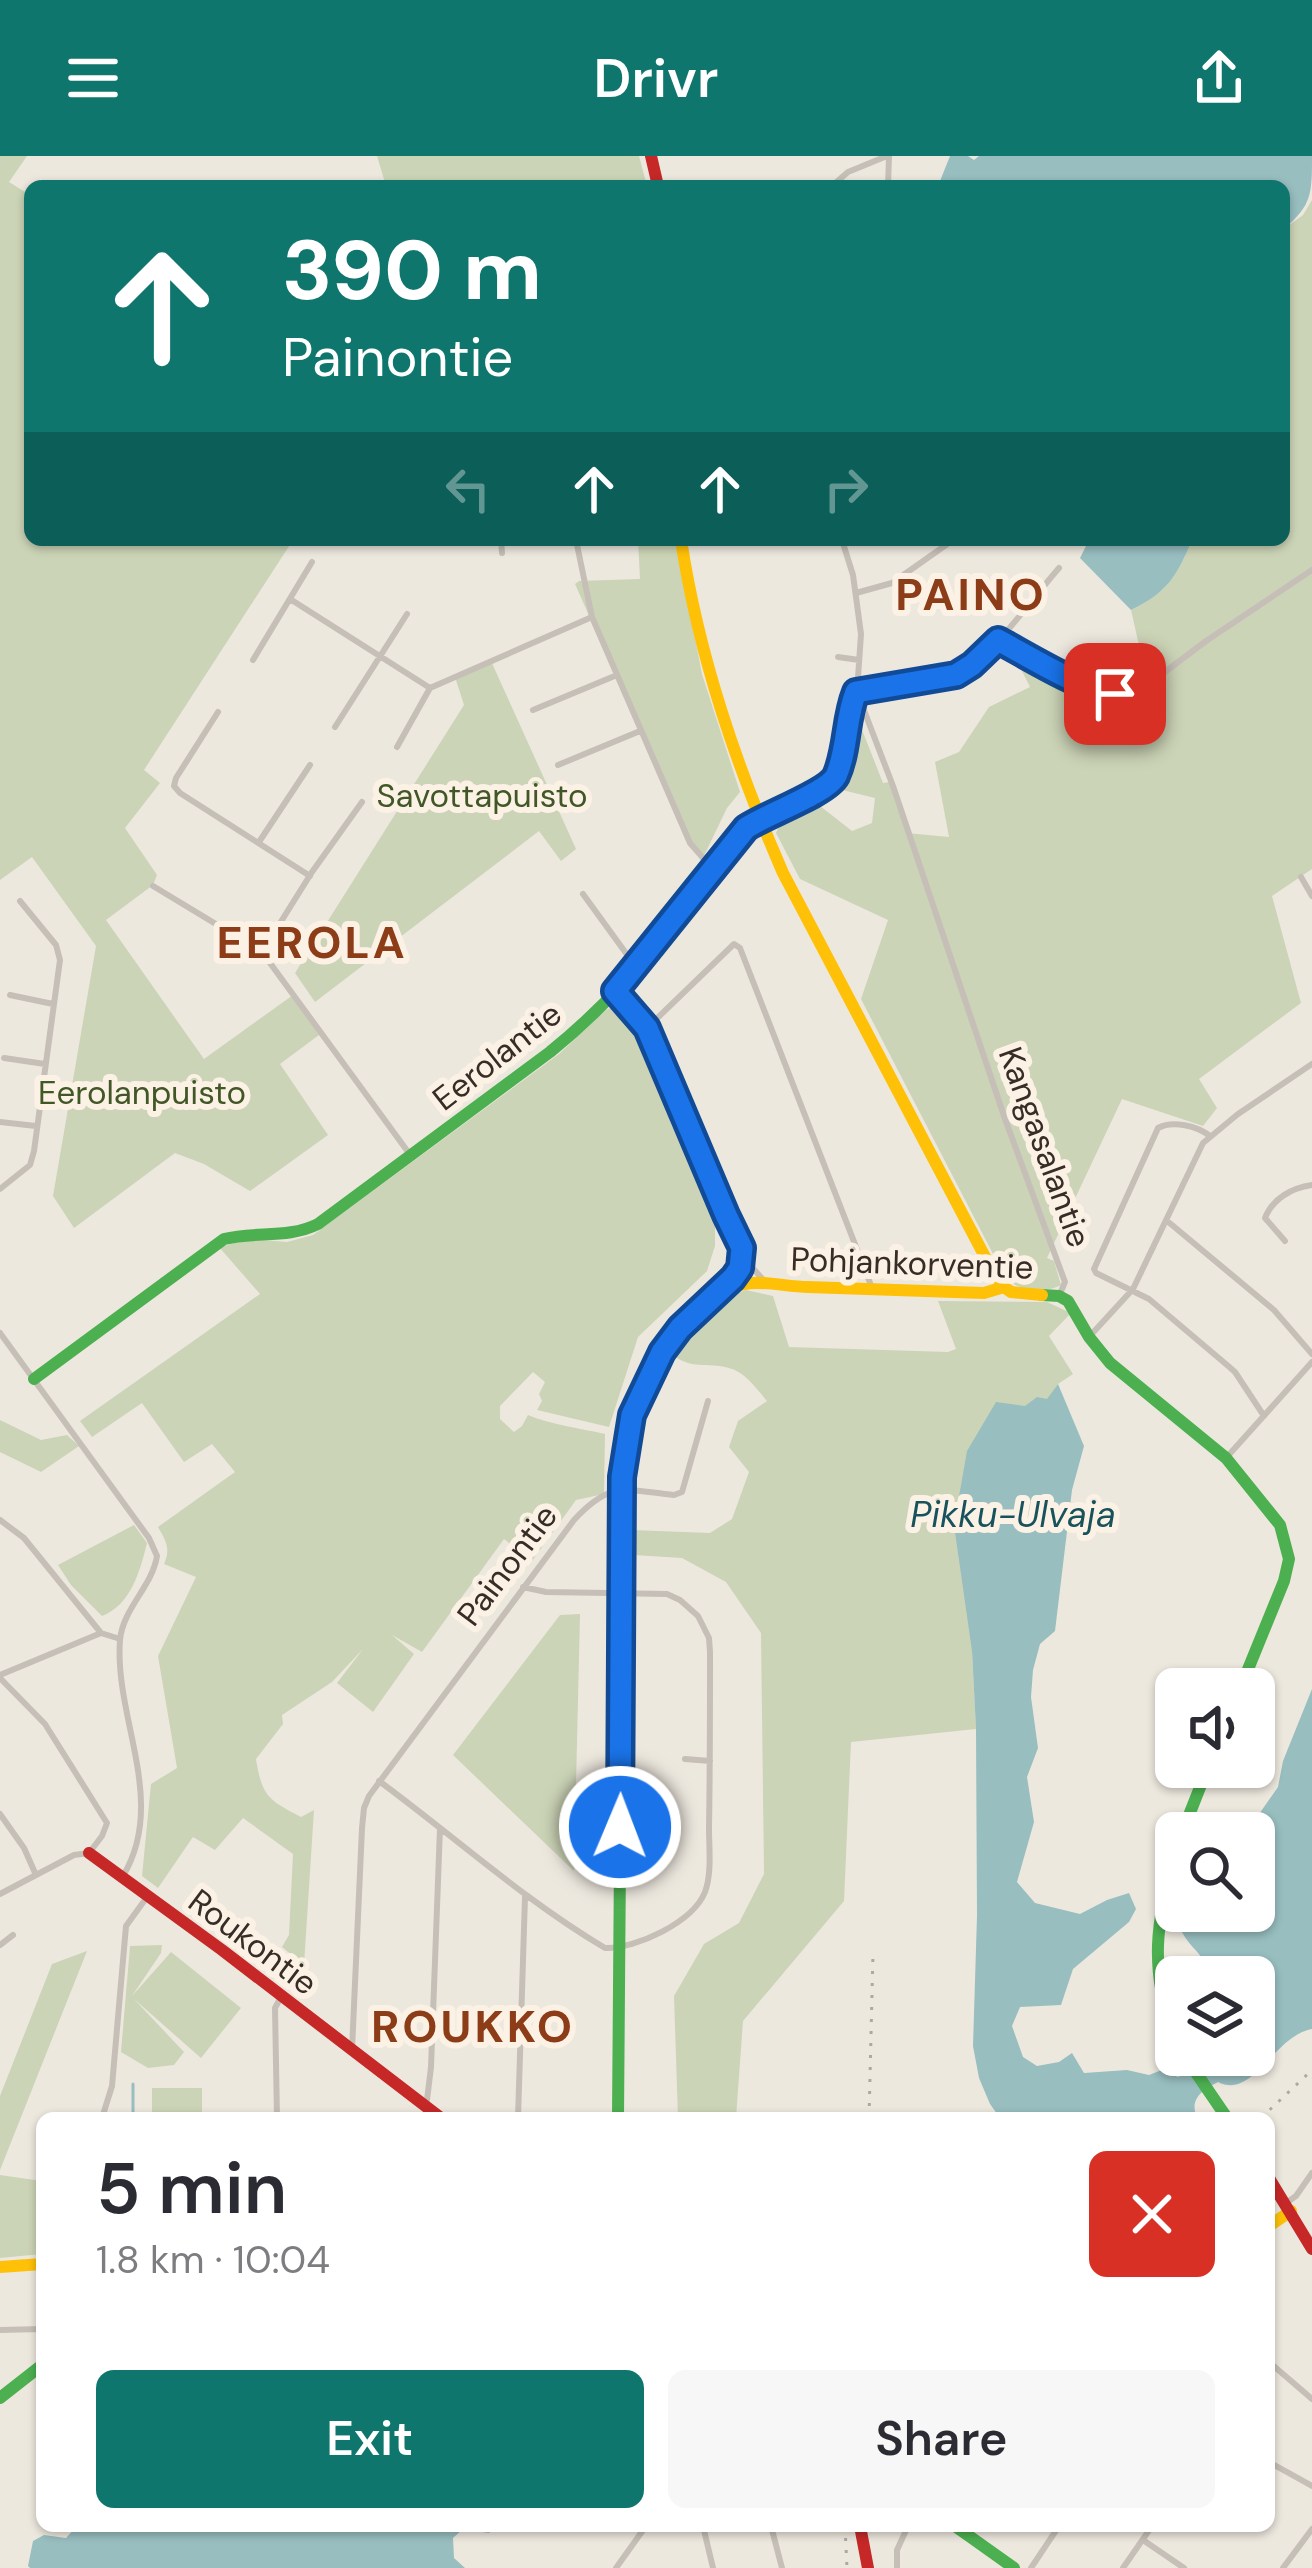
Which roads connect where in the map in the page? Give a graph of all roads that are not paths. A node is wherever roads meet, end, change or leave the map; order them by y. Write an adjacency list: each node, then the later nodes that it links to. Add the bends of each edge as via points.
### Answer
1 (888, 156): 2 (street)
2 (839, 180)
3 (501, 546): 8 (street)
4 (577, 546): 15 (street)
5 (682, 546): 32 (street, via 708,673)
6 (844, 546): 12 (street, Kangasalantie)
7 (944, 546): 12 (street, via 892,583)
8 (502, 553)
9 (312, 562): 13 (street)
10 (1058, 568): 16 (street)
11 (1312, 570): 16 (street, via 1130,694 1107,694)
12 (856, 593): 20 (street, Kangasalantie)
13 (290, 599): 17 (street); 19 (street)
14 (407, 614): 17 (street)
15 (592, 617): 21 (street); 22 (street)
16 (998, 640): 23 (street, via 956,675)
17 (380, 655): 22 (street); 26 (street)
18 (838, 657): 20 (street)
19 (253, 660)
20 (859, 660): 23 (street, Kangasalantie)
21 (617, 675): 24 (street); 27 (street)
22 (430, 688): 28 (street)
23 (856, 692): 32 (street, via 835,779); 64 (street, Kangasalantie, via 1065,1282)
24 (533, 710)
25 (218, 712): 33 (street, via 174,787)
26 (334, 727)
27 (640, 731): 29 (street); 34 (street, via 690,843)
28 (398, 747)
29 (558, 765)
30 (310, 766): 33 (street)
31 (362, 802): 35 (street)
32 (759, 819): 34 (street); 60 (street)
33 (259, 842): 35 (street)
34 (713, 869): 42 (street, Eerolantie)
35 (310, 876): 41 (street)
36 (1300, 877): 39 (street)
37 (153, 886): 41 (street)
38 (583, 894): 42 (street)
39 (1312, 896)
40 (20, 901): 45 (street, via 60,953)
41 (262, 952): 53 (street)
42 (636, 967): 43 (street, Eerolantie)
43 (615, 991): 46 (street); 53 (street, Eerolantie, via 550,1052)
44 (10, 995): 45 (street)
45 (53, 1004): 48 (street)
46 (647, 1028): 58 (street); 61 (street, via 734,944 740,948)
47 (4, 1058): 48 (street)
48 (45, 1064): 51 (street)
49 (1312, 1064): 52 (street)
50 (0, 1122): 51 (street)
51 (36, 1126): 55 (street, via 30,1165)
52 (1210, 1136): 56 (street); 62 (street, via 1178,1125 1158,1128 1095,1263 1096,1274)
53 (411, 1156): 68 (street, Eerolantie, via 304,1233 224,1240)
54 (1312, 1186): 57 (street, via 1287,1193 1267,1211 1268,1225)
55 (0, 1189)
56 (1166, 1220): 62 (street); 67 (street, via 1274,1310)
57 (1285, 1241)
58 (742, 1248): 59 (street); 63 (street, via 740,1268)
59 (764, 1282): 61 (street, Pohjankorventie); 63 (street)
60 (1004, 1287): 61 (street, Pohjankorventie); 64 (street, Pohjankorventie)
61 (872, 1288)
62 (1133, 1289): 66 (street); 70 (street, via 1235,1372)
63 (723, 1290): 72 (street, via 680,1328 645,1383)
64 (1059, 1296): 66 (street, Kangasalantie)
65 (0, 1333): 68 (street)
66 (1089, 1337): 71 (street, Kangasalantie)
67 (1312, 1358): 70 (street)
68 (34, 1379): 77 (street, via 154,1546 156,1564)
69 (708, 1401): 72 (street, via 682,1492)
70 (1264, 1416): 71 (street)
71 (1226, 1458): 78 (street, Kangasalantie, via 1287,1544 1284,1581)
72 (622, 1490): 74 (street, Painontie, via 590,1502); 75 (street)
73 (0, 1520): 76 (street)
74 (524, 1587): 75 (street); 82 (street, Painontie)
75 (622, 1594): 81 (street, via 668,1594 705,1628); 93 (street)
76 (101, 1633): 77 (street); 79 (street)
77 (120, 1639): 87 (street, via 142,1794 136,1847)
78 (1249, 1668)
79 (0, 1676): 85 (street, via 45,1724 105,1817)
80 (685, 1759): 81 (street)
81 (710, 1761): 93 (street, via 708,1885 701,1900)
82 (379, 1781): 84 (street); 95 (street, Painontie, via 364,1808)
83 (0, 1814): 86 (street)
84 (440, 1826): 90 (street); 97 (street)
85 (89, 1853): 86 (street); 87 (street, Roukontie)
86 (36, 1875): 88 (street)
87 (123, 1876): 89 (street, Roukontie)
88 (0, 1894)
89 (148, 1896): 94 (street, Roukontie); 98 (street, via 126,1926)
90 (525, 1897): 93 (street, via 605,1948); 101 (street)
91 (14, 1935): 92 (street)
92 (0, 1946)
93 (619, 1948): 102 (street)
94 (282, 1996): 95 (street, Roukontie); 99 (street, via 275,2008)
95 (352, 2050): 97 (street, Roukontie)
96 (1198, 2076): 103 (street)
97 (424, 2105): 100 (street, Roukontie)
98 (104, 2112)
99 (277, 2112)
100 (433, 2112)
101 (518, 2112)
102 (618, 2112)
103 (1223, 2112)
104 (1312, 2174): 106 (street)
105 (1275, 2187): 106 (street)
106 (1288, 2207): 107 (street); 108 (street)
107 (1275, 2220)
108 (1312, 2248)
109 (36, 2264): 110 (street)
110 (0, 2267)
111 (0, 2330): 112 (street)
112 (36, 2330)
113 (1275, 2367): 116 (street)
114 (36, 2371): 115 (street)
115 (0, 2398)
116 (1312, 2398)
117 (1275, 2465): 118 (street)
118 (1312, 2486)
119 (1312, 2529): 138 (street)
120 (642, 2532): 129 (street)
121 (704, 2532): 130 (street)
122 (773, 2532): 131 (street)
123 (861, 2532): 132 (street)
124 (905, 2532): 133 (street)
125 (963, 2532): 134 (street)
126 (1055, 2532): 135 (street)
127 (1148, 2532): 128 (street)
128 (1143, 2540): 136 (street); 137 (street)
129 (616, 2568)
130 (712, 2568)
131 (782, 2568)
132 (868, 2568)
133 (897, 2568)
134 (1014, 2568)
135 (1031, 2568)
136 (1123, 2568)
137 (1184, 2568)
138 (1283, 2568)

